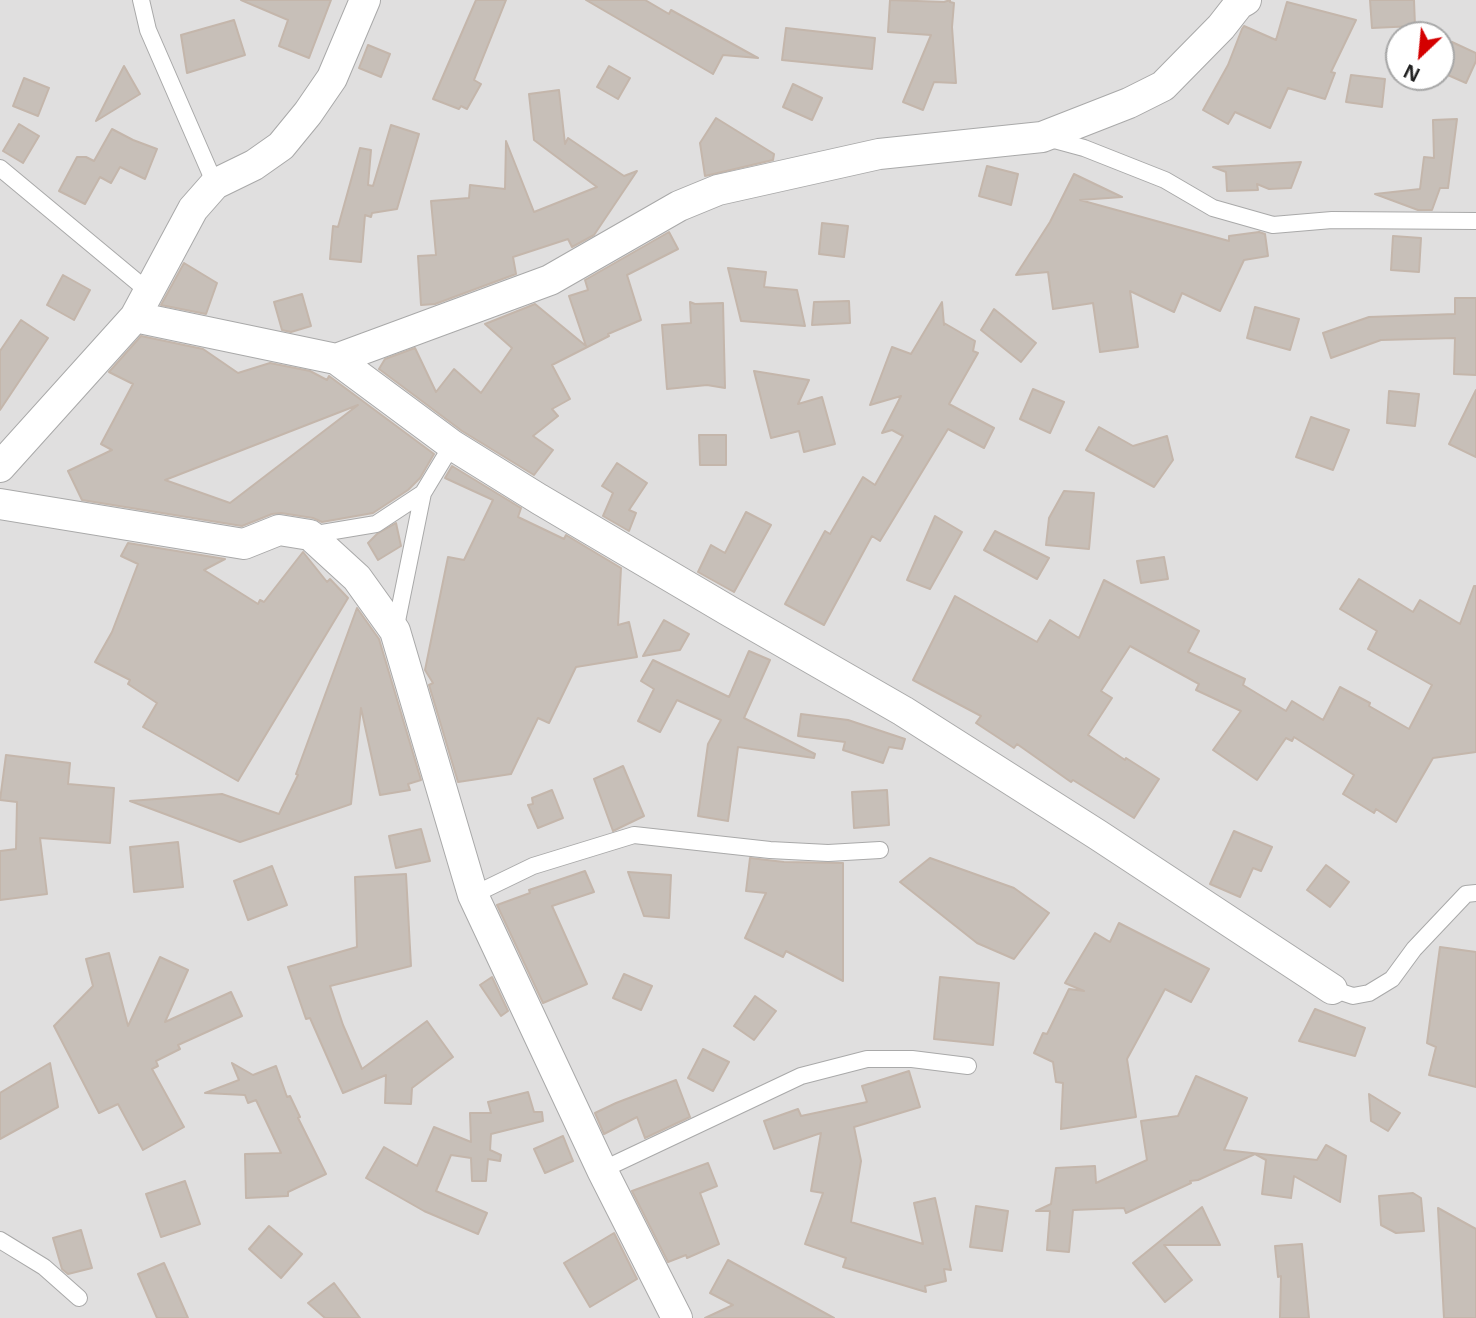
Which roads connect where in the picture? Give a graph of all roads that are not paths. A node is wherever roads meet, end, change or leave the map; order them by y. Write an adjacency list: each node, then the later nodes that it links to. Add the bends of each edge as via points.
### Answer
1 (141, 0): 6 (lane, via 148,30)
2 (365, 0): 6 (street, via 332,78 281,146)
3 (1246, 0): 4 (street, via 1163,86)
4 (1042, 137): 7 (lane, via 1165,180 1213,208 1273,225 1332,220); 9 (street, via 879,154 718,190 679,206 550,280)
5 (0, 168): 8 (lane)
6 (215, 184): 8 (street, via 193,209)
7 (1476, 221)
8 (142, 304): 9 (street); 11 (street)
9 (336, 359): 10 (street)
10 (453, 444): 12 (lane); 19 (street, via 903,711)
11 (0, 467)
12 (423, 493): 14 (lane, via 376,524); 15 (lane)
13 (0, 504): 14 (street, via 244,544 279,530)
14 (310, 535): 15 (street, via 357,579)
15 (395, 631): 18 (street)
16 (880, 850): 18 (lane, via 770,850 634,835 533,866)
17 (1476, 893): 19 (lane, via 1466,894 1392,979 1369,993 1353,996)
18 (473, 895): 21 (street)
19 (1332, 989)
20 (968, 1066): 21 (lane, via 867,1059 801,1076)
21 (602, 1170): 24 (street)
22 (0, 1240): 23 (lane, via 44,1267)
23 (79, 1298)
24 (677, 1318)

